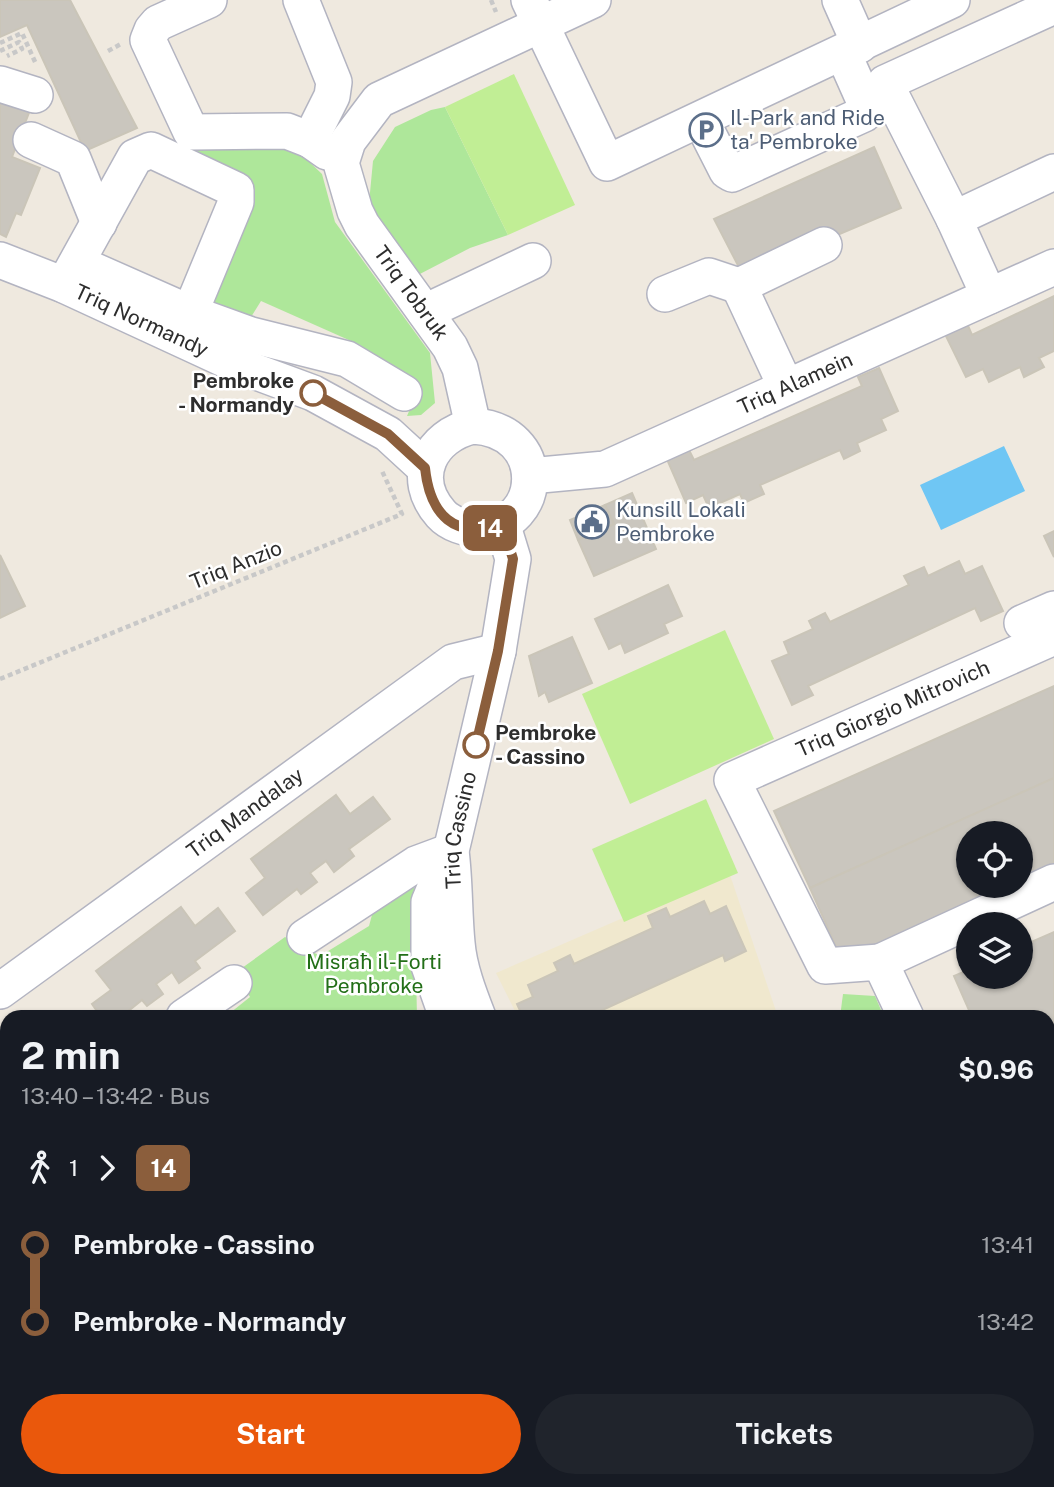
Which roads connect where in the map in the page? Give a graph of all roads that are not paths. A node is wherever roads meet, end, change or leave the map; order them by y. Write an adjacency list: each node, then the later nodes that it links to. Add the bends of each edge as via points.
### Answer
1 (209, 0): 13 (street, via 158,23 148,40 191,132 287,131)
2 (301, 0): 13 (street, via 334,82 332,96)
3 (593, 0): 7 (street)
4 (839, 0): 8 (street)
5 (952, 0): 8 (street)
6 (1054, 6): 16 (street, via 885,83)
7 (534, 12): 11 (street, via 607,163); 14 (street, via 379,100 348,141)
8 (851, 49): 11 (street); 11 (street, via 867,107 864,114 732,174)
9 (0, 84): 10 (street)
10 (35, 95)
11 (701, 120)
12 (31, 140): 17 (street, via 73,159)
13 (310, 140): 14 (street)
14 (341, 163): 26 (street, Triq Tobruk, via 362,225)
15 (1054, 172): 16 (street)
16 (954, 219): 25 (street)
17 (99, 223): 22 (street); 27 (street, via 135,156 151,150 236,190 236,202)
18 (824, 245): 23 (street)
19 (0, 260): 22 (street, Triq Normandy)
20 (533, 261): 26 (street)
21 (1054, 267): 25 (street, Triq Alamein)
22 (70, 274): 27 (street); 31 (street, Triq Normandy, via 236,364 313,393 388,434)
23 (740, 286): 24 (street, via 709,276); 28 (street)
24 (665, 294)
25 (989, 296): 28 (street, Triq Alamein)
26 (425, 312): 30 (street, Triq Tobruk, via 460,368)
27 (190, 313): 29 (street, via 251,335 347,359)
28 (786, 387): 32 (street, Triq Alamein, via 605,470)
29 (404, 393)
30 (474, 426): 31 (street, via 446,437); 32 (street, via 506,433 527,459)
31 (425, 468): 33 (street, via 428,491 444,517 472,529)
32 (530, 476): 33 (street, via 523,504)
33 (502, 523): 37 (street, Triq Cassino, via 513,559)
34 (1054, 608): 35 (street)
35 (1022, 623)
36 (1054, 637): 41 (street, Triq Giorgio Mitrovich, via 732,780 825,966)
37 (498, 651): 38 (street, Triq Cassino); 43 (street, Triq Mandalay, via 453,662)
38 (451, 851): 40 (street, via 416,864); 45 (street, Triq Cassino, via 429,902 429,965)
39 (1054, 882): 41 (street)
40 (305, 937)
41 (880, 962): 46 (street)
42 (234, 983): 44 (street)
43 (0, 991)
44 (194, 1010)
45 (455, 1010)
46 (903, 1010)

